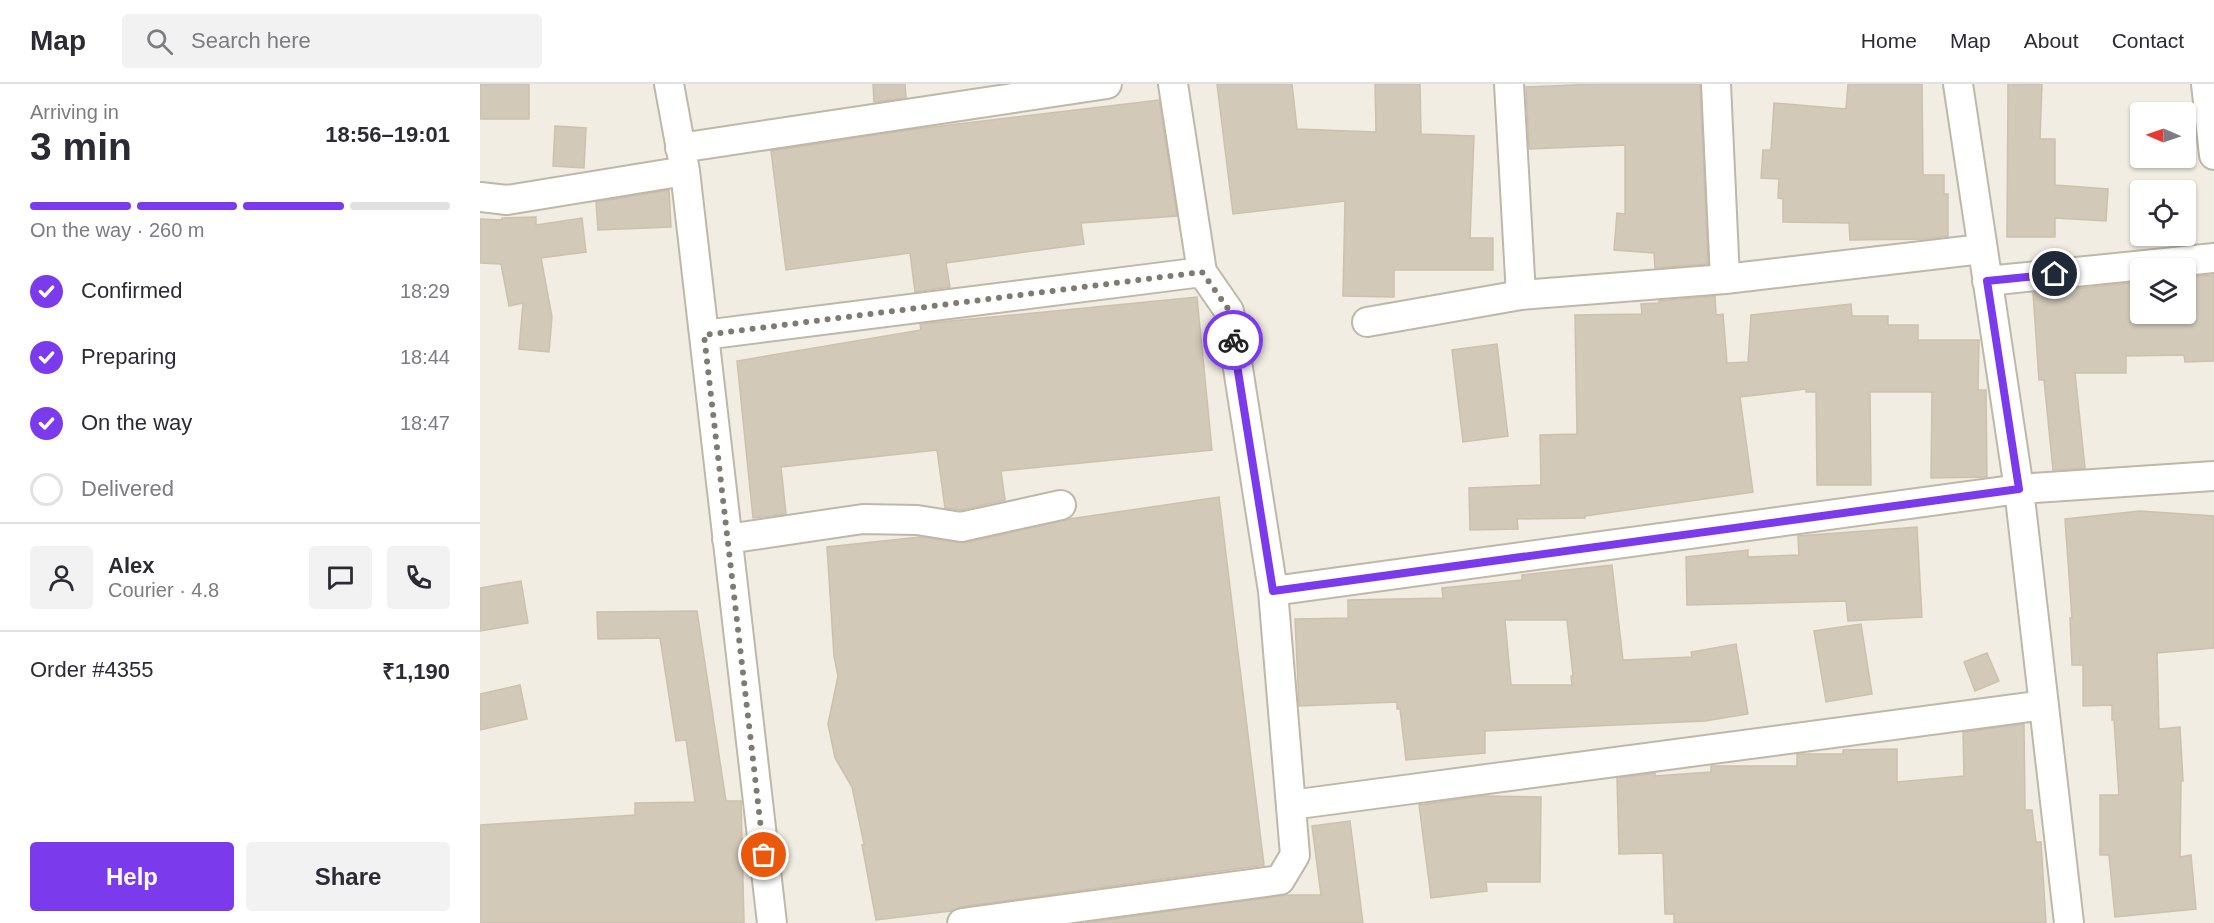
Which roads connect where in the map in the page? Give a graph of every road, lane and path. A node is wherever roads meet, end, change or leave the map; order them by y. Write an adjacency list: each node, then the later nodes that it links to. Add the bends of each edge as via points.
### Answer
1 (669, 84): 9 (street)
2 (1107, 84): 9 (street)
3 (1173, 84): 13 (street)
4 (1509, 84): 16 (street)
5 (1716, 84): 14 (street)
6 (1958, 84): 11 (street)
7 (2206, 84): 8 (street)
8 (2214, 155)
9 (683, 159): 10 (street, via 507,200); 18 (street)
10 (480, 197)
11 (1982, 249): 14 (street); 15 (street)
12 (2214, 258): 15 (street)
13 (1202, 272): 18 (street); 23 (street, via 1229,310)
14 (1725, 279): 16 (street)
15 (1987, 281): 20 (street)
16 (1521, 295): 17 (street)
17 (1367, 322)
18 (704, 335): 22 (street)
19 (2214, 476): 20 (street)
20 (2019, 489): 23 (street); 24 (street)
21 (1061, 505): 22 (street, via 961,527 917,520 863,519)
22 (727, 539): 26 (street)
23 (1273, 591): 25 (street)
24 (2044, 705): 25 (street); 28 (street)
25 (1291, 805): 27 (street, via 1295,855 1280,880)
26 (772, 923)
27 (962, 923)
28 (2069, 923)

